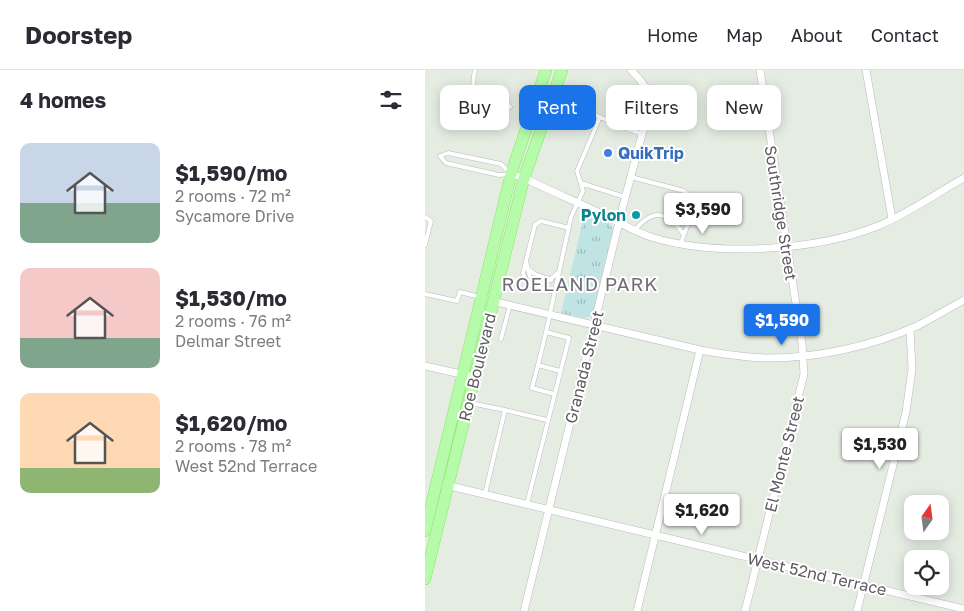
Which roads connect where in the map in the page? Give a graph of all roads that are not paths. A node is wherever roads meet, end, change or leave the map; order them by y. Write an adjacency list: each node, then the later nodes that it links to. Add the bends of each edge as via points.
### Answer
1 (475, 70): 8 (lane, via 473,89 480,95 507,102)
2 (546, 70): 13 (main road, Roe Boulevard)
3 (561, 70): 7 (main road, Roe Boulevard)
4 (631, 70): 12 (street, Granada Street, via 648,90 650,101)
5 (760, 70): 28 (street, Southridge Street)
6 (866, 70): 21 (street)
7 (556, 85)
8 (510, 107)
9 (596, 115): 10 (lane)
10 (600, 117): 12 (lane); 17 (lane, via 577,170)
11 (541, 130): 14 (main road, Roe Boulevard)
12 (643, 134): 15 (street, Granada Street)
13 (511, 174): 13 (lane, via 501,164 448,153 441,156 446,163 499,175); 14 (street); 35 (main road, Roe Boulevard)
14 (524, 178): 19 (street); 37 (main road, Roe Boulevard)
15 (631, 178): 18 (street, Granada Street); 25 (lane, via 689,194 693,210)
16 (964, 178): 21 (street)
17 (581, 183): 18 (lane); 19 (lane, via 583,191)
18 (625, 198): 22 (street, Granada Street)
19 (577, 203): 22 (street); 23 (lane)
20 (425, 217): 27 (lane, via 431,221)
21 (892, 219): 28 (street, via 853,234)
22 (620, 223): 24 (street); 40 (street, Granada Street)
23 (569, 228): 29 (lane, via 538,223); 31 (lane)
24 (635, 230): 25 (lane, via 648,217 657,215 671,221); 26 (street)
25 (683, 234): 26 (lane)
26 (681, 244): 28 (street)
27 (425, 245)
28 (786, 247): 45 (street, Southridge Street)
29 (526, 260): 30 (lane); 33 (lane, via 523,274 527,282)
30 (529, 270): 32 (lane); 32 (lane, via 530,278 539,284)
31 (559, 271): 32 (lane); 33 (lane)
32 (551, 280)
33 (555, 292): 39 (lane)
34 (425, 294): 35 (lane, via 457,301 460,292)
35 (481, 297): 37 (street); 49 (main road, Roe Boulevard)
36 (964, 300): 41 (street)
37 (493, 301): 38 (street); 50 (main road, Roe Boulevard)
38 (510, 305): 39 (street); 43 (lane)
39 (549, 314): 40 (street); 42 (lane)
40 (595, 325): 44 (street); 58 (street, Granada Street)
41 (910, 329): 45 (street, via 855,346); 63 (street, via 912,369 906,412)
42 (546, 332): 46 (lane); 48 (lane, via 569,338)
43 (501, 339)
44 (701, 350): 45 (street, via 767,358); 60 (street)
45 (803, 355): 61 (street, El Monte Street, via 804,374)
46 (537, 365): 48 (lane); 51 (lane, via 532,388)
47 (425, 366): 49 (street)
48 (560, 371): 51 (lane)
49 (462, 374): 50 (street); 55 (main road, Roe Boulevard)
50 (474, 377): 52 (main road, Roe Boulevard)
51 (554, 394): 54 (lane)
52 (468, 402): 53 (lane); 55 (main road, Roe Boulevard)
53 (505, 410): 54 (lane); 56 (lane)
54 (547, 420): 57 (lane)
55 (442, 484): 56 (street, West 52nd Terrace); 59 (main road, Roe Boulevard); 62 (main road, Roe Boulevard)
56 (485, 494): 57 (street, West 52nd Terrace)
57 (527, 504): 58 (street, West 52nd Terrace)
58 (549, 510): 60 (street, West 52nd Terrace); 65 (street, Granada Street)
59 (425, 531)
60 (656, 536): 61 (street, West 52nd Terrace); 66 (street)
61 (757, 560): 63 (street, West 52nd Terrace); 67 (street, El Monte Street)
62 (425, 579)
63 (863, 585): 64 (street, West 52nd Terrace); 68 (street)
64 (964, 609)
65 (525, 611)
66 (637, 611)
67 (745, 611)
68 (857, 611)

